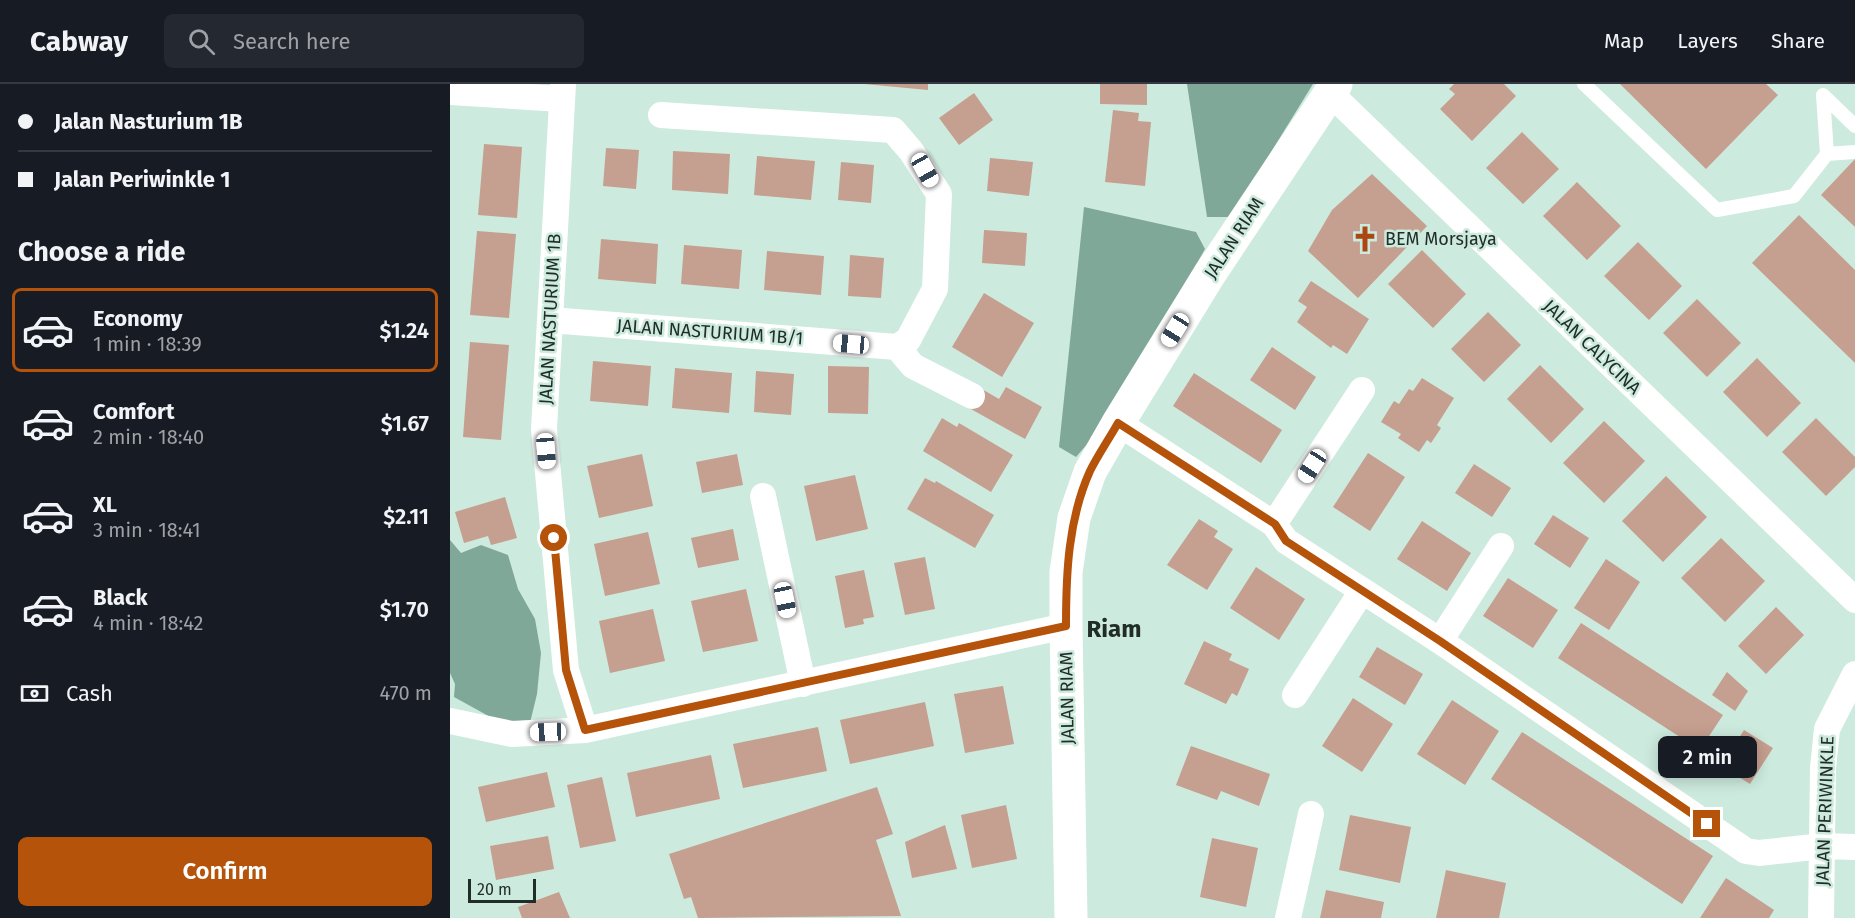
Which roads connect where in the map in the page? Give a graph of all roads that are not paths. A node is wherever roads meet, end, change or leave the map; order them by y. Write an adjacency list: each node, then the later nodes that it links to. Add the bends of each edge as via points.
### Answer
1 (1584, 84): 9 (lane, via 1717,210 1794,196)
2 (1333, 88): 14 (main road, JALAN RIAM, via 1209,274); 19 (street, JALAN CALYCINA)
3 (1825, 89): 7 (lane); 9 (lane)
4 (563, 91): 5 (street); 10 (street, JALAN NASTURIUM 1B)
5 (450, 92)
6 (661, 115): 11 (street, via 893,130 939,194 935,289 908,340)
7 (1855, 126)
8 (1855, 152): 9 (lane)
9 (1827, 154)
10 (550, 320): 11 (street, JALAN NASTURIUM 1B/1); 26 (street, JALAN NASTURIUM 1B, via 544,429 566,670)
11 (897, 347): 13 (street, via 913,366)
12 (1362, 390): 16 (street)
13 (972, 396)
14 (1118, 423): 16 (street); 20 (main road, JALAN RIAM, via 1090,472 1074,518 1066,572)
15 (763, 496): 23 (street)
16 (1275, 524): 18 (street, via 1286,541)
17 (1501, 546): 21 (street)
18 (1362, 591): 21 (street); 24 (street)
19 (1855, 600)
20 (1066, 626): 23 (street); 30 (main road, JALAN RIAM)
21 (1440, 641): 28 (street, via 1746,850 1759,853)
22 (1855, 674): 28 (street, JALAN PERIWINKLE, via 1827,729)
23 (803, 684): 26 (street)
24 (1295, 695)
25 (450, 721): 26 (street, via 512,734)
26 (585, 730)
27 (1311, 814): 31 (street)
28 (1823, 846): 29 (street); 32 (street, JALAN PERIWINKLE)
29 (1855, 847)
30 (1071, 918)
31 (1288, 918)
32 (1821, 918)

